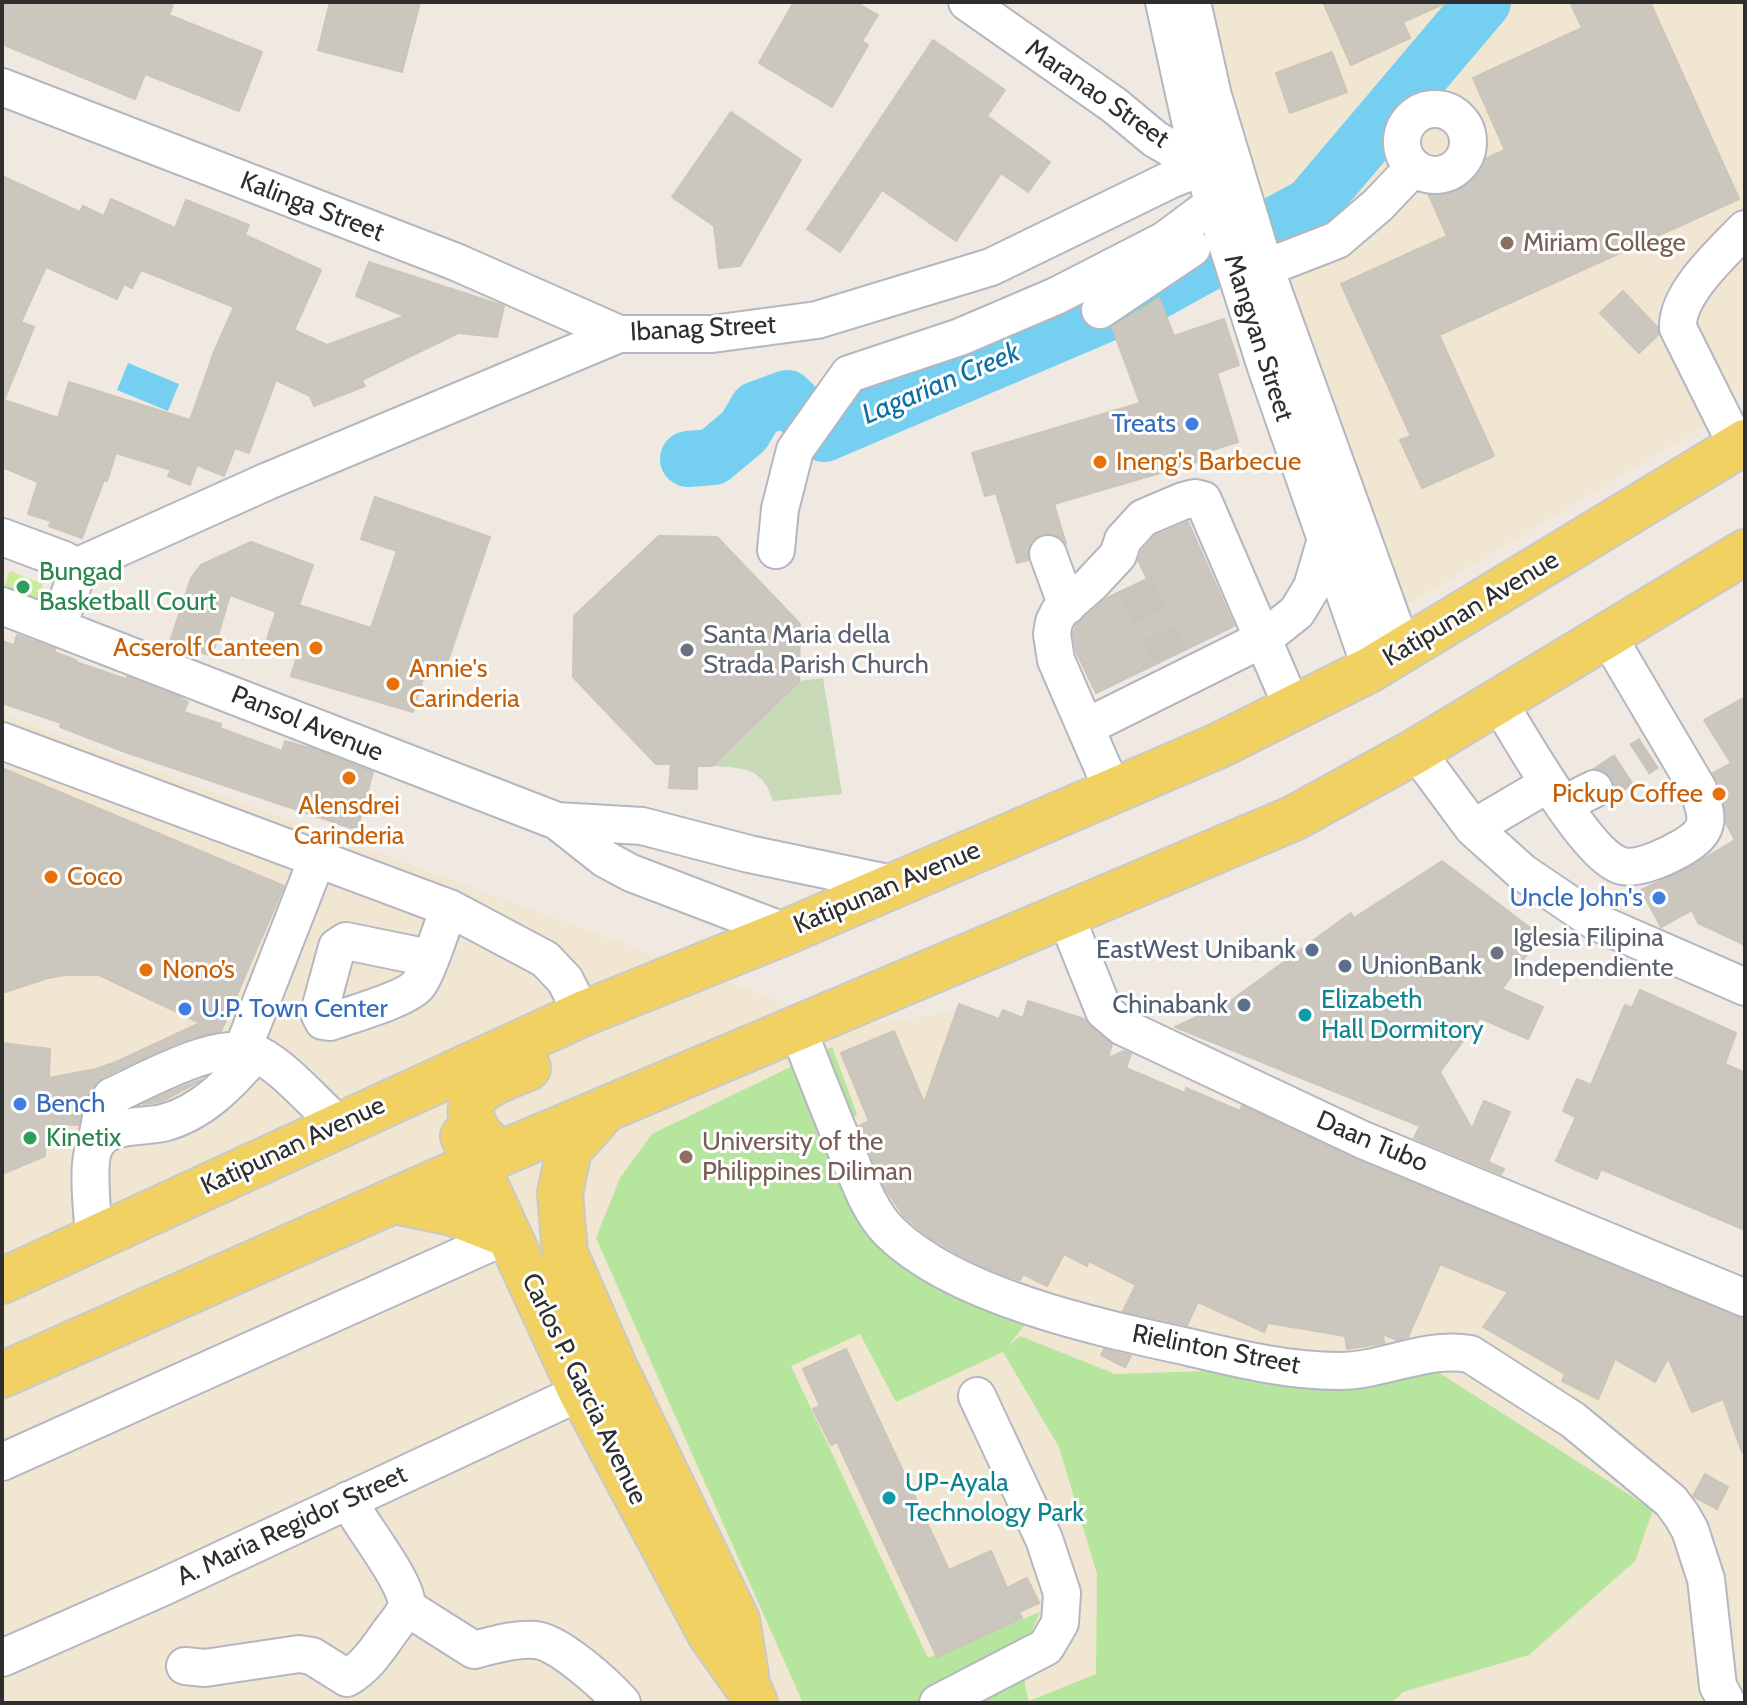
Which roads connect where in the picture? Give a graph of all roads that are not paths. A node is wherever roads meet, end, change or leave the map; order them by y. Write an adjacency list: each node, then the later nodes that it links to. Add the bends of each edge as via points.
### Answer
1 (967, 2): 5 (street, Maranao Street, via 1155,139)
2 (1164, 2): 5 (street, Mangyan Street, via 1195,143)
3 (1192, 2): 5 (street, Mangyan Street, via 1213,96)
4 (2, 87): 11 (street, Kalinga Street, via 456,262)
5 (1217, 161): 7 (street, Mangyan Street); 9 (street, Mangyan Street); 11 (street, Ibanag Street, via 991,267 817,320 712,334)
6 (1414, 167): 9 (street, via 1337,240)
7 (1219, 215): 10 (street); 14 (street, Mangyan Street); 15 (street, via 1056,296 960,337 849,374 795,450)
8 (1745, 229): 12 (street, via 1695,285 1677,318)
9 (1265, 268): 24 (street, Mangyan Street)
10 (1100, 310)
11 (619, 334): 18 (street, Ibanag Street)
12 (1741, 444): 24 (main road, Katipunan Avenue)
13 (2, 537): 18 (street)
14 (1326, 539): 23 (street, via 1312,587 1297,612); 24 (street, Mangyan Street)
15 (776, 550)
16 (1745, 552): 22 (main road)
17 (1048, 554): 20 (street)
18 (76, 567): 21 (street)
19 (2, 606): 21 (street, Pansol Avenue)
20 (1067, 606): 23 (street, via 1126,570 1123,540 1143,518 1195,498 1203,500); 27 (street, via 1054,622 1056,660)
21 (58, 626): 32 (street, Pansol Avenue)
22 (1607, 635): 25 (main road); 30 (street, via 1659,747 1698,789 1707,816 1704,831 1686,846 1632,868 1618,865 1590,840)
23 (1263, 639): 26 (street); 27 (street, via 1176,668)
24 (1387, 660): 26 (main road, Katipunan Avenue)
25 (1498, 701): 29 (main road); 30 (street)
26 (1293, 709): 31 (main road, Katipunan Avenue)
27 (1086, 727): 31 (street)
28 (2, 741): 34 (street)
29 (1416, 751): 33 (street); 37 (main road, via 1294,818)
30 (1569, 792): 33 (street)
31 (1108, 793): 35 (main road, Katipunan Avenue); 47 (main road, via 1045,847 1007,868 488,1086 473,1099 470,1115)
32 (557, 821): 35 (street, Pansol Avenue, via 642,826); 38 (street, Pansol Avenue, via 631,873)
33 (1473, 828): 40 (street, via 1522,872 1596,922)
34 (317, 859): 36 (street); 43 (street)
35 (893, 884): 38 (main road, Katipunan Avenue)
36 (449, 908): 39 (street); 41 (street, via 545,959 565,980)
37 (1065, 914): 42 (main road); 52 (street, Daan Tubo, via 1104,1011 1123,1027 1363,1140)
38 (786, 932): 41 (main road, Katipunan Avenue)
39 (429, 958)
40 (1745, 987)
41 (582, 1014): 44 (main road, Katipunan Avenue)
42 (797, 1027): 45 (main road); 64 (street, Rielinton Street, via 865,1195 887,1229 948,1272 1010,1299 1107,1329 1266,1365 1338,1371 1425,1354 1470,1354 1573,1420 1671,1501 1690,1530 1706,1579 1718,1686)
43 (249, 1052): 46 (street, via 269,1062); 50 (street, via 227,1086 185,1115 118,1128 96,1143 91,1159)
44 (438, 1079): 46 (main road, Katipunan Avenue); 47 (main road, Carlos P. Garcia Avenue)
45 (608, 1107): 47 (main road); 61 (main road, Carlos P. Garcia Avenue, via 569,1150 560,1193 565,1253 737,1620)
46 (339, 1125): 50 (main road, Katipunan Avenue)
47 (489, 1158): 48 (main road); 49 (main road, Carlos P. Garcia Avenue)
48 (394, 1201): 49 (main road, via 452,1213); 53 (main road)
49 (508, 1235): 54 (main road, Carlos P. Garcia Avenue); 56 (street)
50 (94, 1239): 51 (main road, Katipunan Avenue)
51 (2, 1281)
52 (1745, 1298)
53 (2, 1375)
54 (581, 1392): 57 (street, A. Maria Regidor Street); 61 (main road, Carlos P. Garcia Avenue, via 710,1634)
55 (977, 1396): 63 (street, via 1044,1539 1062,1593 1060,1623 1046,1647)
56 (2, 1462)
57 (348, 1500): 58 (street, via 400,1580); 59 (street, A. Maria Regidor Street)
58 (406, 1607): 60 (street, via 372,1657 347,1678 312,1656 299,1654 205,1668); 62 (street, via 474,1650 512,1641 539,1640 555,1647 604,1682)
59 (2, 1658)
60 (185, 1666)
61 (752, 1696)
62 (622, 1703)
63 (938, 1703)
64 (1727, 1703)

